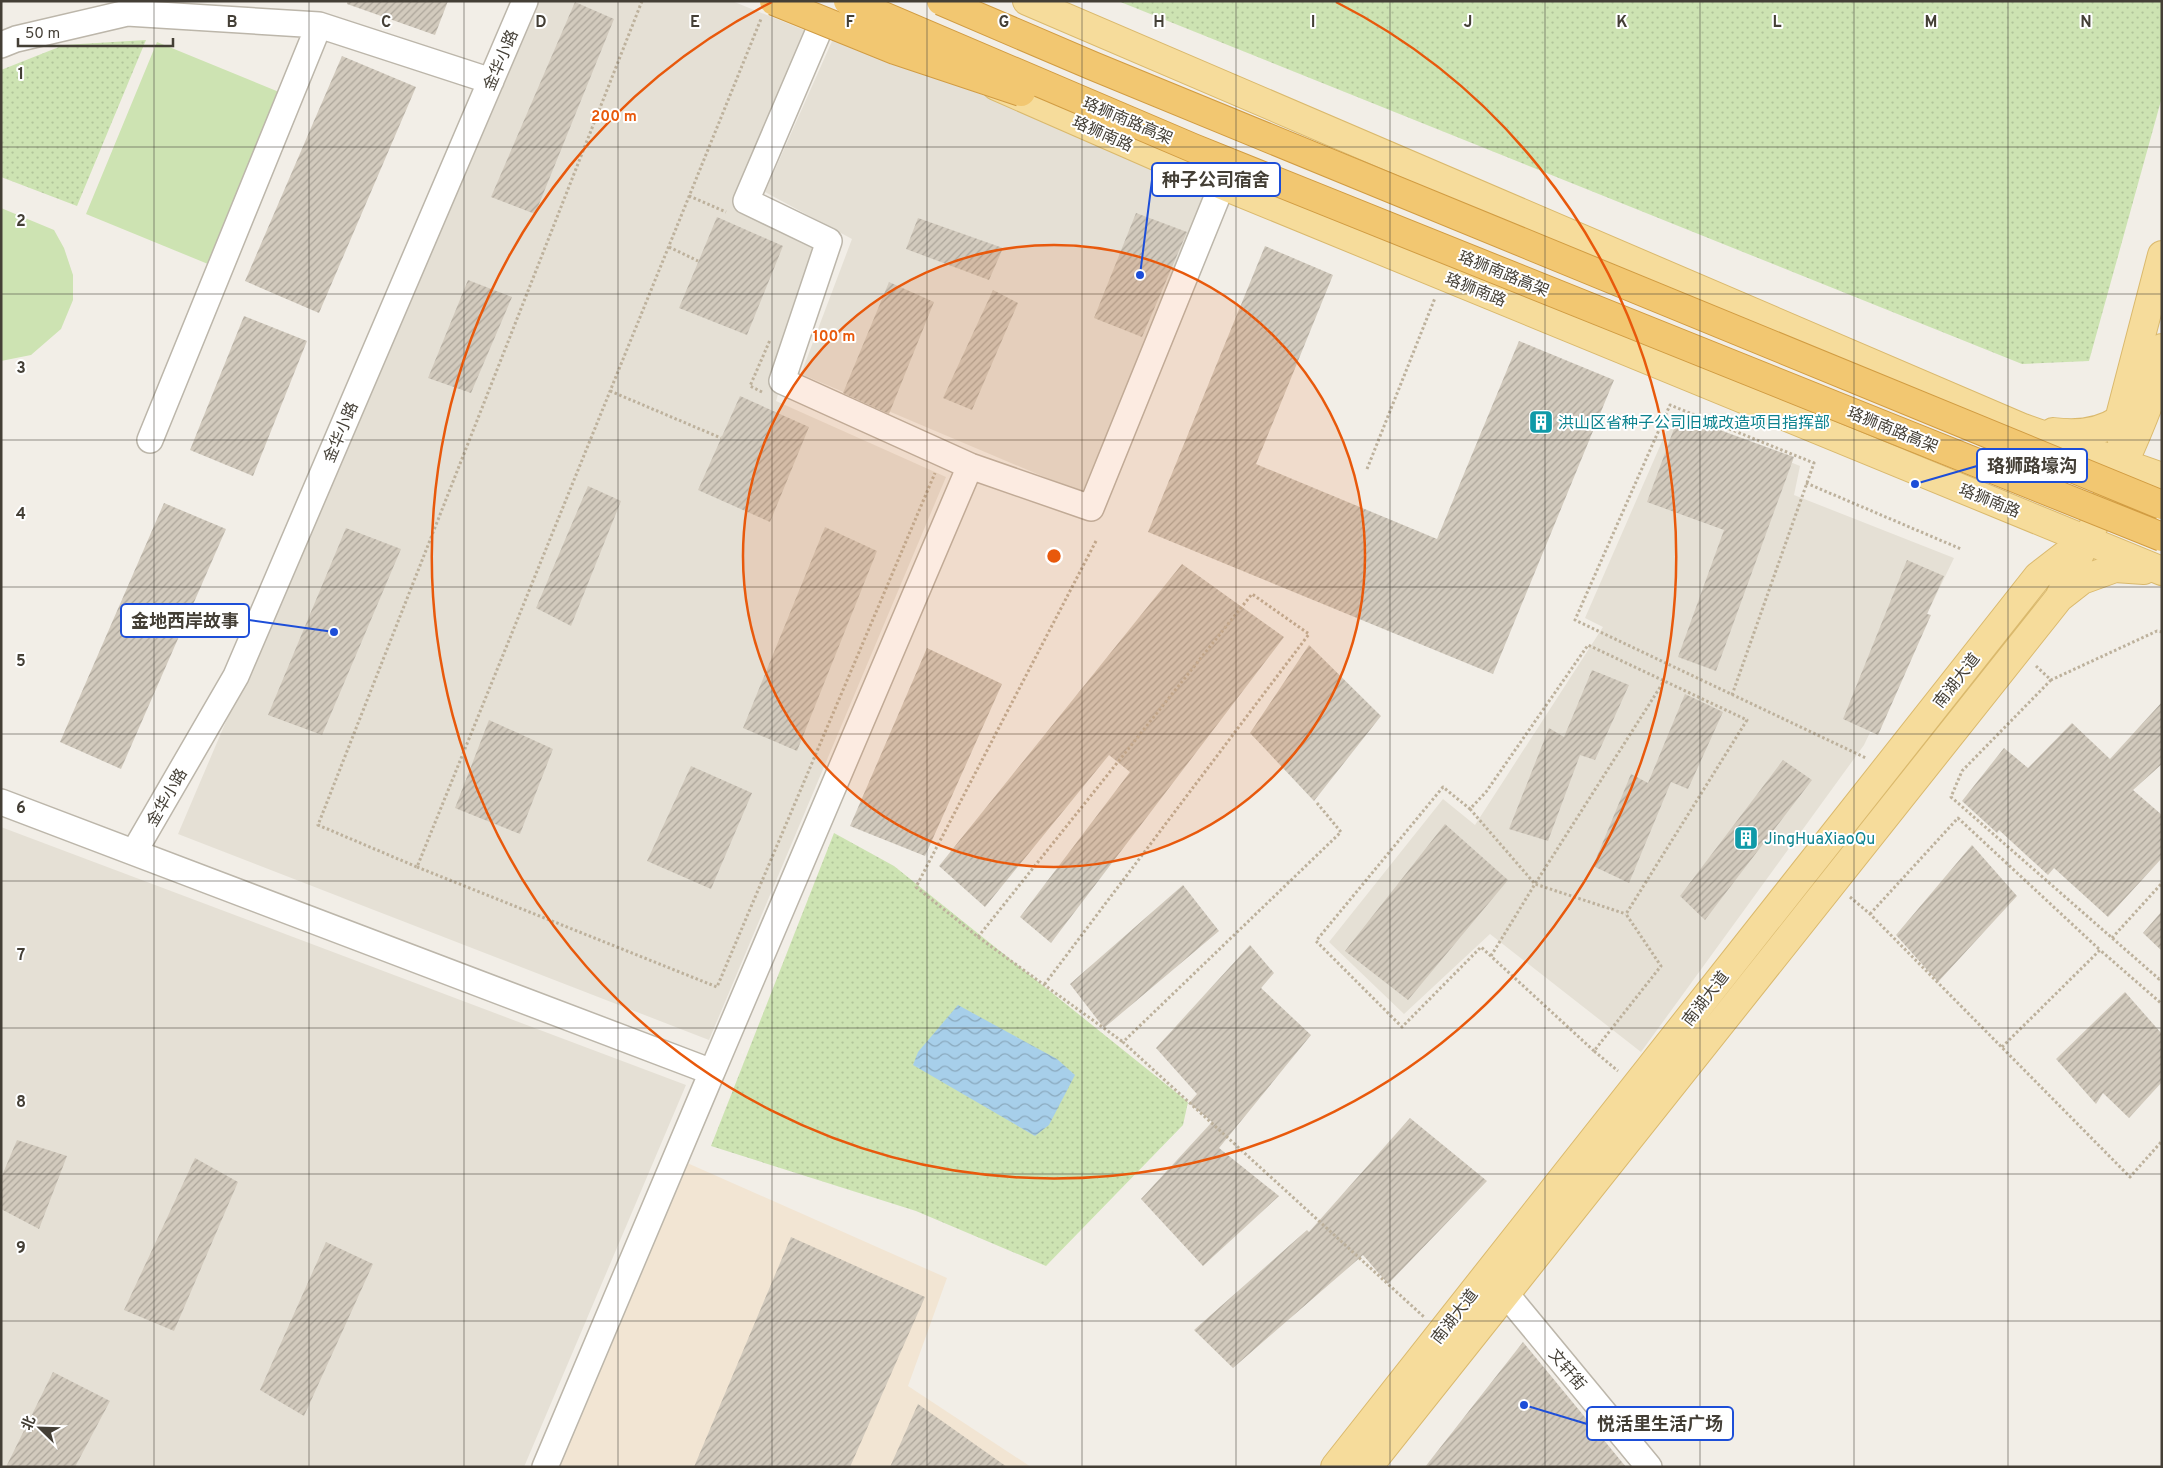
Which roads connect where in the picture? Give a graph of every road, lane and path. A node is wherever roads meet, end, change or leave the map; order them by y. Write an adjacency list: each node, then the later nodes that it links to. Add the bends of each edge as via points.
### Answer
1 (526, 1): 11 (street, 金华小路)
2 (642, 1): 53 (path, via 318,824)
3 (794, 1): 13 (main road, 珞狮南路)
4 (848, 1): 12 (highway, 珞狮南路高架, bridge)
5 (941, 1): 34 (highway, 珞狮南路高架, bridge)
6 (1027, 1): 25 (main road)
7 (768, 9): 8 (highway, bridge); 14 (path)
8 (823, 21): 12 (highway, bridge, via 895,50); 29 (street, via 746,202 829,241 782,381)
9 (319, 25): 10 (street, via 127,13); 11 (street); 27 (street)
10 (1, 45)
11 (491, 81): 52 (street, 金华小路, via 236,676)
12 (1193, 148): 36 (highway, 珞狮南路高架, bridge)
13 (1222, 185): 19 (main road, 珞狮南路); 29 (street, via 1091,508)
14 (690, 196): 15 (path); 16 (path)
15 (732, 215)
16 (669, 247): 18 (path); 22 (path)
17 (2162, 255): 24 (main road)
18 (698, 261)
19 (1444, 276): 31 (path); 35 (main road, 珞狮南路)
20 (773, 332): 23 (path, via 750,386)
21 (2162, 348): 28 (main road, 南湖大道, via 2150,398)
22 (610, 391): 26 (path); 53 (path)
23 (768, 394)
24 (2119, 420): 25 (main road, via 2110,426 2083,433); 28 (main road)
25 (2023, 428): 28 (main road)
26 (722, 438)
27 (150, 440)
28 (2125, 463): 32 (main road); 37 (main road, 南湖大道)
29 (970, 466): 69 (street)
30 (927, 467): 53 (path, via 936,471 717,987)
31 (1367, 469)
32 (2162, 477)
33 (1806, 483): 39 (path); 47 (path); 47 (path, via 1814,463 1670,405 1576,620)
34 (2162, 505)
35 (2022, 513): 37 (main road, 珞狮南路); 41 (main road, via 2042,529 2047,539 2048,554)
36 (2162, 537)
37 (2085, 540): 40 (main road, 珞狮南路); 41 (main road, 南湖大道); 42 (main road, 南湖大道)
38 (1096, 541): 59 (path, via 916,887)
39 (1961, 549)
40 (2162, 571): 42 (main road, via 2115,568 2082,580)
41 (2038, 576): 48 (main road, 南湖大道)
42 (2059, 598): 44 (main road, 南湖大道)
43 (2162, 632): 45 (path, via 2157,631)
44 (2018, 650): 45 (path); 54 (main road, 南湖大道)
45 (2051, 680): 60 (path, via 1962,771 1951,797)
46 (1664, 681): 51 (path, via 1588,645 1486,792); 56 (path); 57 (path, via 1747,720)
47 (1732, 695): 48 (path)
48 (1886, 768): 70 (main road, 南湖大道)
49 (1, 802): 52 (street)
50 (1317, 803): 66 (path, via 1341,832)
51 (1470, 809): 56 (path); 62 (path, via 1443,788 1316,941 1402,1027 1481,947)
52 (134, 852): 69 (street)
53 (417, 867)
54 (1833, 882): 58 (path); 72 (main road, 南湖大道)
55 (2162, 883): 60 (path)
56 (1535, 884): 57 (path); 62 (path)
57 (1626, 914): 68 (path, via 1661,966)
58 (1870, 914): 61 (path, via 1958,818); 67 (path)
59 (978, 937): 64 (path); 64 (path, via 1252,594 1309,634)
60 (2112, 938): 63 (path, via 2159,979)
61 (2100, 950): 65 (path); 67 (path)
62 (1491, 956): 68 (path)
63 (2162, 976)
64 (1044, 985): 66 (path)
65 (2162, 1004)
66 (1123, 1042): 73 (path)
67 (2002, 1047): 71 (path, via 2130,1177)
68 (1594, 1051): 70 (path)
69 (712, 1072): 74 (street)
70 (1636, 1085): 73 (main road, 南湖大道)
71 (2162, 1141)
72 (1506, 1294): 76 (main road, 南湖大道); 77 (street, 文轩街)
73 (1441, 1332): 75 (main road, 南湖大道)
74 (545, 1467)
75 (1334, 1467)
76 (1368, 1467)
77 (1649, 1467)

